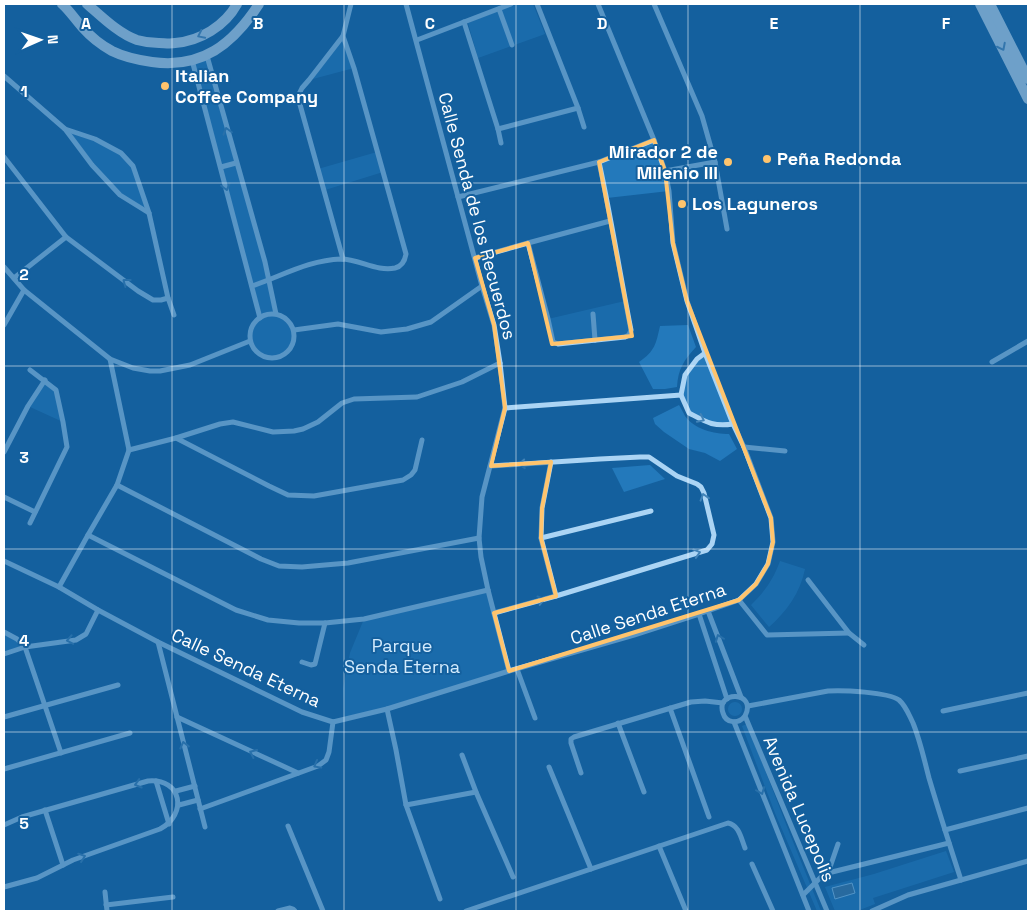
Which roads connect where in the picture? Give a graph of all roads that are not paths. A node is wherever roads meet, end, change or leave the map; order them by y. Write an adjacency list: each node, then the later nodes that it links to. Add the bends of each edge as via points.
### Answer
1 (62, 4): 22 (street, via 84,29)
2 (87, 4): 16 (street)
3 (239, 4): 12 (street, via 242,12 247,13); 15 (street)
4 (351, 4): 18 (street)
5 (406, 4): 19 (street, Calle Senda de los Recuerdos)
6 (511, 4): 13 (street)
7 (537, 4): 29 (street)
8 (598, 4): 33 (street, Calle Senda Eterna)
9 (654, 4): 37 (street, via 702,116)
10 (980, 4): 28 (street, one-way to 28)
11 (990, 4): 27 (street)
12 (257, 6): 17 (street)
13 (499, 9): 14 (street); 21 (street)
14 (464, 22): 19 (street); 32 (street)
15 (221, 23): 17 (street, via 234,16 238,18); 20 (street, one-way to 20, via 198,38 175,43)
16 (123, 32): 20 (street); 22 (street, via 131,45 130,49)
17 (235, 35): 23 (street)
18 (343, 36): 48 (street, via 299,94); 48 (street, via 406,254 404,262 397,268)
19 (417, 40): 41 (street, Calle Senda de los Recuerdos)
20 (148, 43): 25 (street, via 137,47 136,51)
21 (512, 45)
22 (118, 54): 25 (street)
23 (207, 56): 24 (street); 38 (street, one-way to 23)
24 (192, 60): 25 (street, via 174,64); 39 (street)
25 (146, 61)
26 (4, 76): 31 (street)
27 (1028, 79)
28 (1028, 99)
29 (578, 108): 30 (street); 32 (street)
30 (584, 127)
31 (65, 129): 42 (street, via 120,195); 42 (street, via 95,138 121,153 133,166)
32 (498, 129): 34 (street)
33 (654, 140): 36 (street); 40 (street, Calle Senda Eterna)
34 (501, 143)
35 (4, 157): 45 (street)
36 (599, 162): 41 (street); 43 (street)
37 (715, 162): 40 (street); 44 (street)
38 (236, 163): 39 (street); 51 (street)
39 (220, 167): 52 (street, one-way to 52)
40 (665, 171): 65 (street, Calle Senda Eterna, via 673,243)
41 (458, 197): 47 (street, Calle Senda de los Recuerdos)
42 (148, 213): 55 (street)
43 (610, 221): 46 (street); 62 (street, via 631,332 625,337)
44 (727, 229)
45 (66, 236): 50 (street); 55 (street, one-way to 45, via 153,300 138,291)
46 (528, 243): 47 (street); 62 (street, via 553,342)
47 (475, 258): 53 (street, Calle Senda de los Recuerdos)
48 (343, 259): 51 (street, via 300,266)
49 (4, 267): 50 (street)
50 (14, 278): 54 (street)
51 (269, 280): 52 (street); 56 (street)
52 (252, 286): 59 (street)
53 (482, 286): 61 (street, via 431,322 407,329 381,332 338,324); 68 (street, Calle Senda de los Recuerdos, via 494,325)
54 (24, 290): 60 (street); 66 (street)
55 (168, 298): 58 (street)
56 (276, 314): 59 (street); 61 (street, via 288,320)
57 (593, 314): 62 (street)
58 (174, 315)
59 (260, 318): 63 (street, via 251,328)
60 (4, 325)
61 (294, 330): 63 (street, via 292,347 273,359 258,354)
62 (595, 340)
63 (250, 341): 66 (street, via 190,366 160,371 142,370)
64 (1028, 341): 67 (street)
65 (705, 353): 71 (street, via 685,375); 73 (street, Calle Senda Eterna)
66 (110, 359): 77 (street)
67 (992, 362)
68 (500, 363): 72 (street, Calle Senda de los Recuerdos); 74 (street, via 462,382 417,397 354,399 342,403 318,422 294,430 273,432 233,422)
69 (30, 370): 70 (street)
70 (45, 380): 78 (street); 85 (street, via 57,392 67,447)
71 (681, 395): 72 (street); 73 (street, one-way to 73, via 689,413 707,423)
72 (505, 408): 81 (street, Calle Senda de los Recuerdos)
73 (732, 424): 76 (street, Calle Senda Eterna)
74 (176, 438): 75 (street, via 288,495 314,496 403,480 415,470); 77 (street)
75 (422, 440)
76 (744, 447): 79 (street); 95 (street, Calle Senda Eterna, via 771,518 773,542 768,564 760,578)
77 (129, 450): 82 (street)
78 (4, 452)
79 (785, 452)
80 (551, 462): 81 (street, one-way to 81); 89 (street, via 542,508); 94 (street, one-way to 80, via 707,550 714,535 701,488 649,458)
81 (491, 466): 88 (street, Calle Senda de los Recuerdos, via 482,497)
82 (117, 486): 87 (street); 88 (street, via 260,559 280,566 348,563)
83 (4, 497): 85 (street)
84 (651, 511): 89 (street)
85 (36, 512): 86 (street)
86 (30, 523)
87 (88, 535): 92 (street); 100 (street, via 236,610 268,620)
88 (479, 538): 93 (street, Calle Senda de los Recuerdos)
89 (541, 538): 94 (street)
90 (4, 561): 92 (street, Calle Senda Eterna)
91 (808, 580): 102 (street)
92 (59, 587): 96 (street, Calle Senda Eterna)
93 (488, 590): 98 (street, Calle Senda de los Recuerdos); 100 (street, via 364,618)
94 (556, 596): 98 (street, one-way to 94)
95 (739, 600): 97 (street, Calle Senda Eterna); 102 (street, via 767,635)
96 (98, 610): 103 (street, Calle Senda Eterna); 105 (street, one-way to 105, via 86,634 76,640)
97 (708, 611): 99 (street, Calle Senda Eterna); 108 (street, one-way to 97)
98 (494, 613): 111 (street, Calle Senda de los Recuerdos)
99 (700, 614): 109 (street, Calle Senda Eterna); 110 (street, Avenida Lucepolis)
100 (326, 623): 107 (street, via 315,664)
101 (4, 632): 105 (street)
102 (849, 633): 104 (street)
103 (158, 642): 123 (street); 125 (street, Calle Senda Eterna, via 302,712)
104 (864, 645)
105 (25, 647): 106 (street); 116 (street)
106 (4, 654)
107 (302, 662)
108 (729, 665): 110 (street); 114 (street)
109 (517, 669): 111 (street, Calle Senda Eterna); 124 (street)
110 (718, 669): 115 (street, Avenida Lucepolis)
111 (509, 671): 119 (street, Calle Senda Eterna)
112 (118, 685): 116 (street)
113 (1028, 693): 120 (street)
114 (741, 698): 115 (street, via 734,696); 117 (street)
115 (725, 701): 118 (street, via 691,702); 126 (street, Avenida Lucepolis, via 722,711)
116 (45, 705): 122 (street); 129 (street)
117 (748, 706): 121 (street); 153 (street, via 840,690 897,699 913,723)
118 (670, 708): 127 (street); 148 (street)
119 (387, 709): 125 (street, Calle Senda Eterna); 144 (street)
120 (943, 711)
121 (746, 716): 126 (street); 165 (street, Avenida Lucepolis)
122 (4, 717)
123 (177, 717): 135 (street, one-way to 123); 138 (street, one-way to 123)
124 (535, 718)
125 (333, 722): 135 (street, one-way to 135, via 326,760)
126 (734, 722): 168 (street, Avenida Lucepolis, one-way to 168)
127 (618, 723): 136 (street, via 571,739 571,748); 141 (street)
128 (130, 733): 129 (street)
129 (61, 753): 133 (street)
130 (462, 755): 140 (street)
131 (1028, 756): 134 (street)
132 (549, 767): 161 (street)
133 (4, 769)
134 (960, 771)
135 (298, 773): 146 (street)
136 (581, 773)
137 (156, 780): 139 (street); 147 (street, one-way to 147); 149 (street)
138 (195, 786): 139 (street); 142 (street)
139 (176, 791): 143 (street)
140 (476, 792): 144 (street); 163 (street)
141 (644, 792)
142 (198, 800): 143 (street); 146 (street)
143 (178, 805): 149 (street)
144 (406, 805): 170 (street)
145 (1028, 808): 153 (street)
146 (200, 809): 152 (street)
147 (45, 810): 150 (street); 160 (street)
148 (709, 817)
149 (169, 824): 160 (street, one-way to 149)
150 (4, 825)
151 (288, 826): 175 (street)
152 (205, 827)
153 (945, 830): 155 (street)
154 (838, 844): 162 (street)
155 (949, 844): 162 (street); 164 (street)
156 (659, 846): 157 (street, via 728,823 738,829); 161 (street); 178 (street)
157 (745, 848)
158 (1028, 861): 164 (street)
159 (752, 864): 179 (street)
160 (63, 865): 166 (street, via 37,878)
161 (591, 869): 171 (street)
162 (828, 874): 165 (street)
163 (513, 877)
164 (961, 880): 182 (street, via 908,895)
165 (815, 884): 168 (street); 181 (street, Avenida Lucepolis)
166 (4, 887)
167 (105, 892): 172 (street)
168 (803, 895): 180 (street, Avenida Lucepolis)
169 (173, 898): 172 (street)
170 (440, 899)
171 (489, 904): 176 (street); 177 (street)
172 (107, 908)
173 (278, 911): 174 (street, via 291,908)
174 (295, 911)
175 (323, 911)
176 (466, 911)
177 (492, 911)
178 (686, 911)
179 (773, 911)
180 (809, 911)
181 (827, 911)
182 (872, 911)

